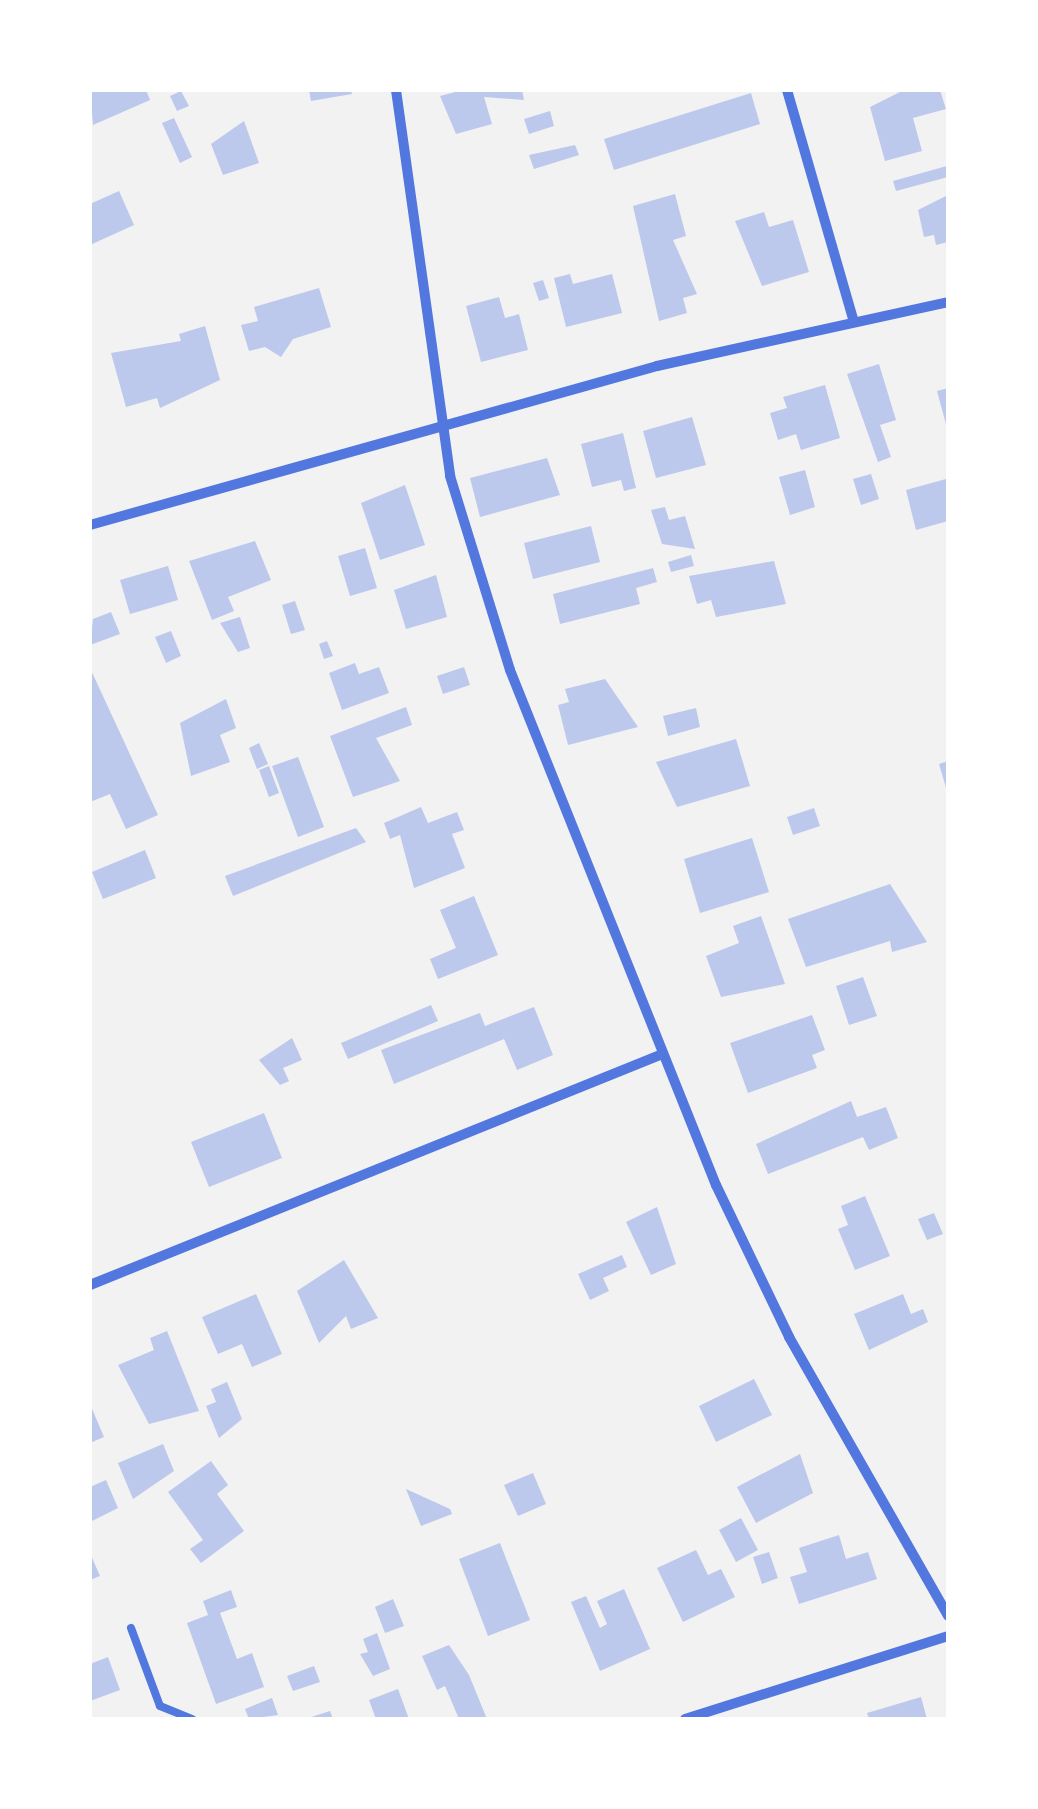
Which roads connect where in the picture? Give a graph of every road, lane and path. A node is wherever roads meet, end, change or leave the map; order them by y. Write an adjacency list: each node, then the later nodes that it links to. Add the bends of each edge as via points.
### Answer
1 (396, 90): 5 (street)
2 (787, 90): 4 (street)
3 (948, 302): 4 (street)
4 (854, 322): 5 (street)
5 (441, 428): 6 (street); 7 (street, via 510,670)
6 (90, 525)
7 (660, 1055): 8 (street); 9 (street, via 789,1337)
8 (90, 1285)
9 (948, 1616)
10 (131, 1628): 12 (lane, via 160,1706)
11 (948, 1636): 13 (street)
12 (192, 1719)
13 (685, 1719)

